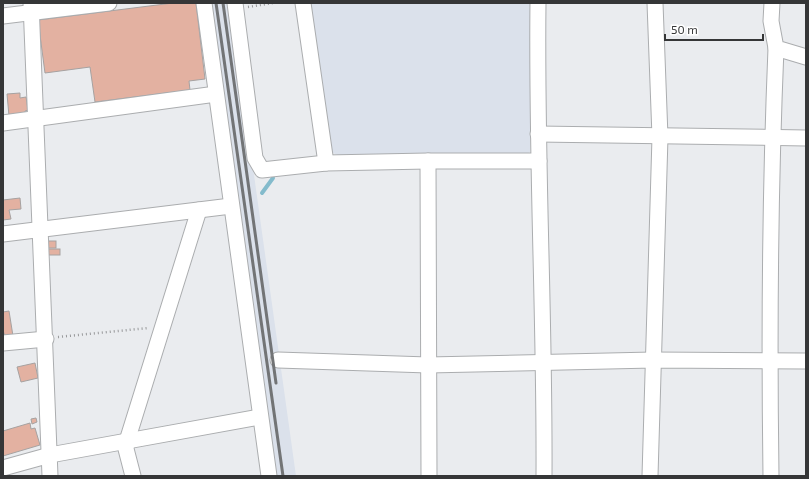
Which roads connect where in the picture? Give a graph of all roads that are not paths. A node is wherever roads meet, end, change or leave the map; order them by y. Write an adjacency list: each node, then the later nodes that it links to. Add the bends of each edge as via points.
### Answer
1 (109, 3): 8 (street)
2 (204, 3): 12 (street)
3 (303, 3): 21 (street)
4 (538, 3): 15 (street)
5 (655, 3): 16 (street)
6 (772, 3): 10 (street, via 771,21)
7 (235, 6): 21 (street, via 255,158 262,170)
8 (31, 8): 9 (street); 13 (street)
9 (3, 16)
10 (776, 48): 11 (street); 17 (street)
11 (806, 57)
12 (216, 94): 13 (street); 22 (street)
13 (37, 118): 14 (street); 24 (street)
14 (3, 122)
15 (538, 134): 16 (street); 20 (street)
16 (660, 137): 17 (street); 29 (street)
17 (772, 138): 18 (street); 32 (street)
18 (806, 138)
19 (428, 161): 20 (street); 21 (street); 33 (street)
20 (539, 161): 31 (street)
21 (326, 163)
22 (231, 206): 23 (street); 34 (street)
23 (199, 210): 24 (street); 35 (street)
24 (41, 229): 25 (street); 26 (street)
25 (3, 234)
26 (46, 338): 27 (street); 36 (street)
27 (3, 344)
28 (278, 360): 33 (street)
29 (653, 360): 31 (street); 32 (street); 43 (street)
30 (806, 361): 32 (street)
31 (544, 362): 33 (street); 42 (street)
32 (769, 362): 44 (street)
33 (428, 365): 41 (street)
34 (260, 418): 35 (street); 40 (street)
35 (127, 442): 36 (street); 39 (street, via 126,450)
36 (50, 455): 37 (street); 38 (street)
37 (3, 468)
38 (50, 476)
39 (133, 476)
40 (269, 476)
41 (429, 476)
42 (544, 476)
43 (650, 476)
44 (771, 476)

